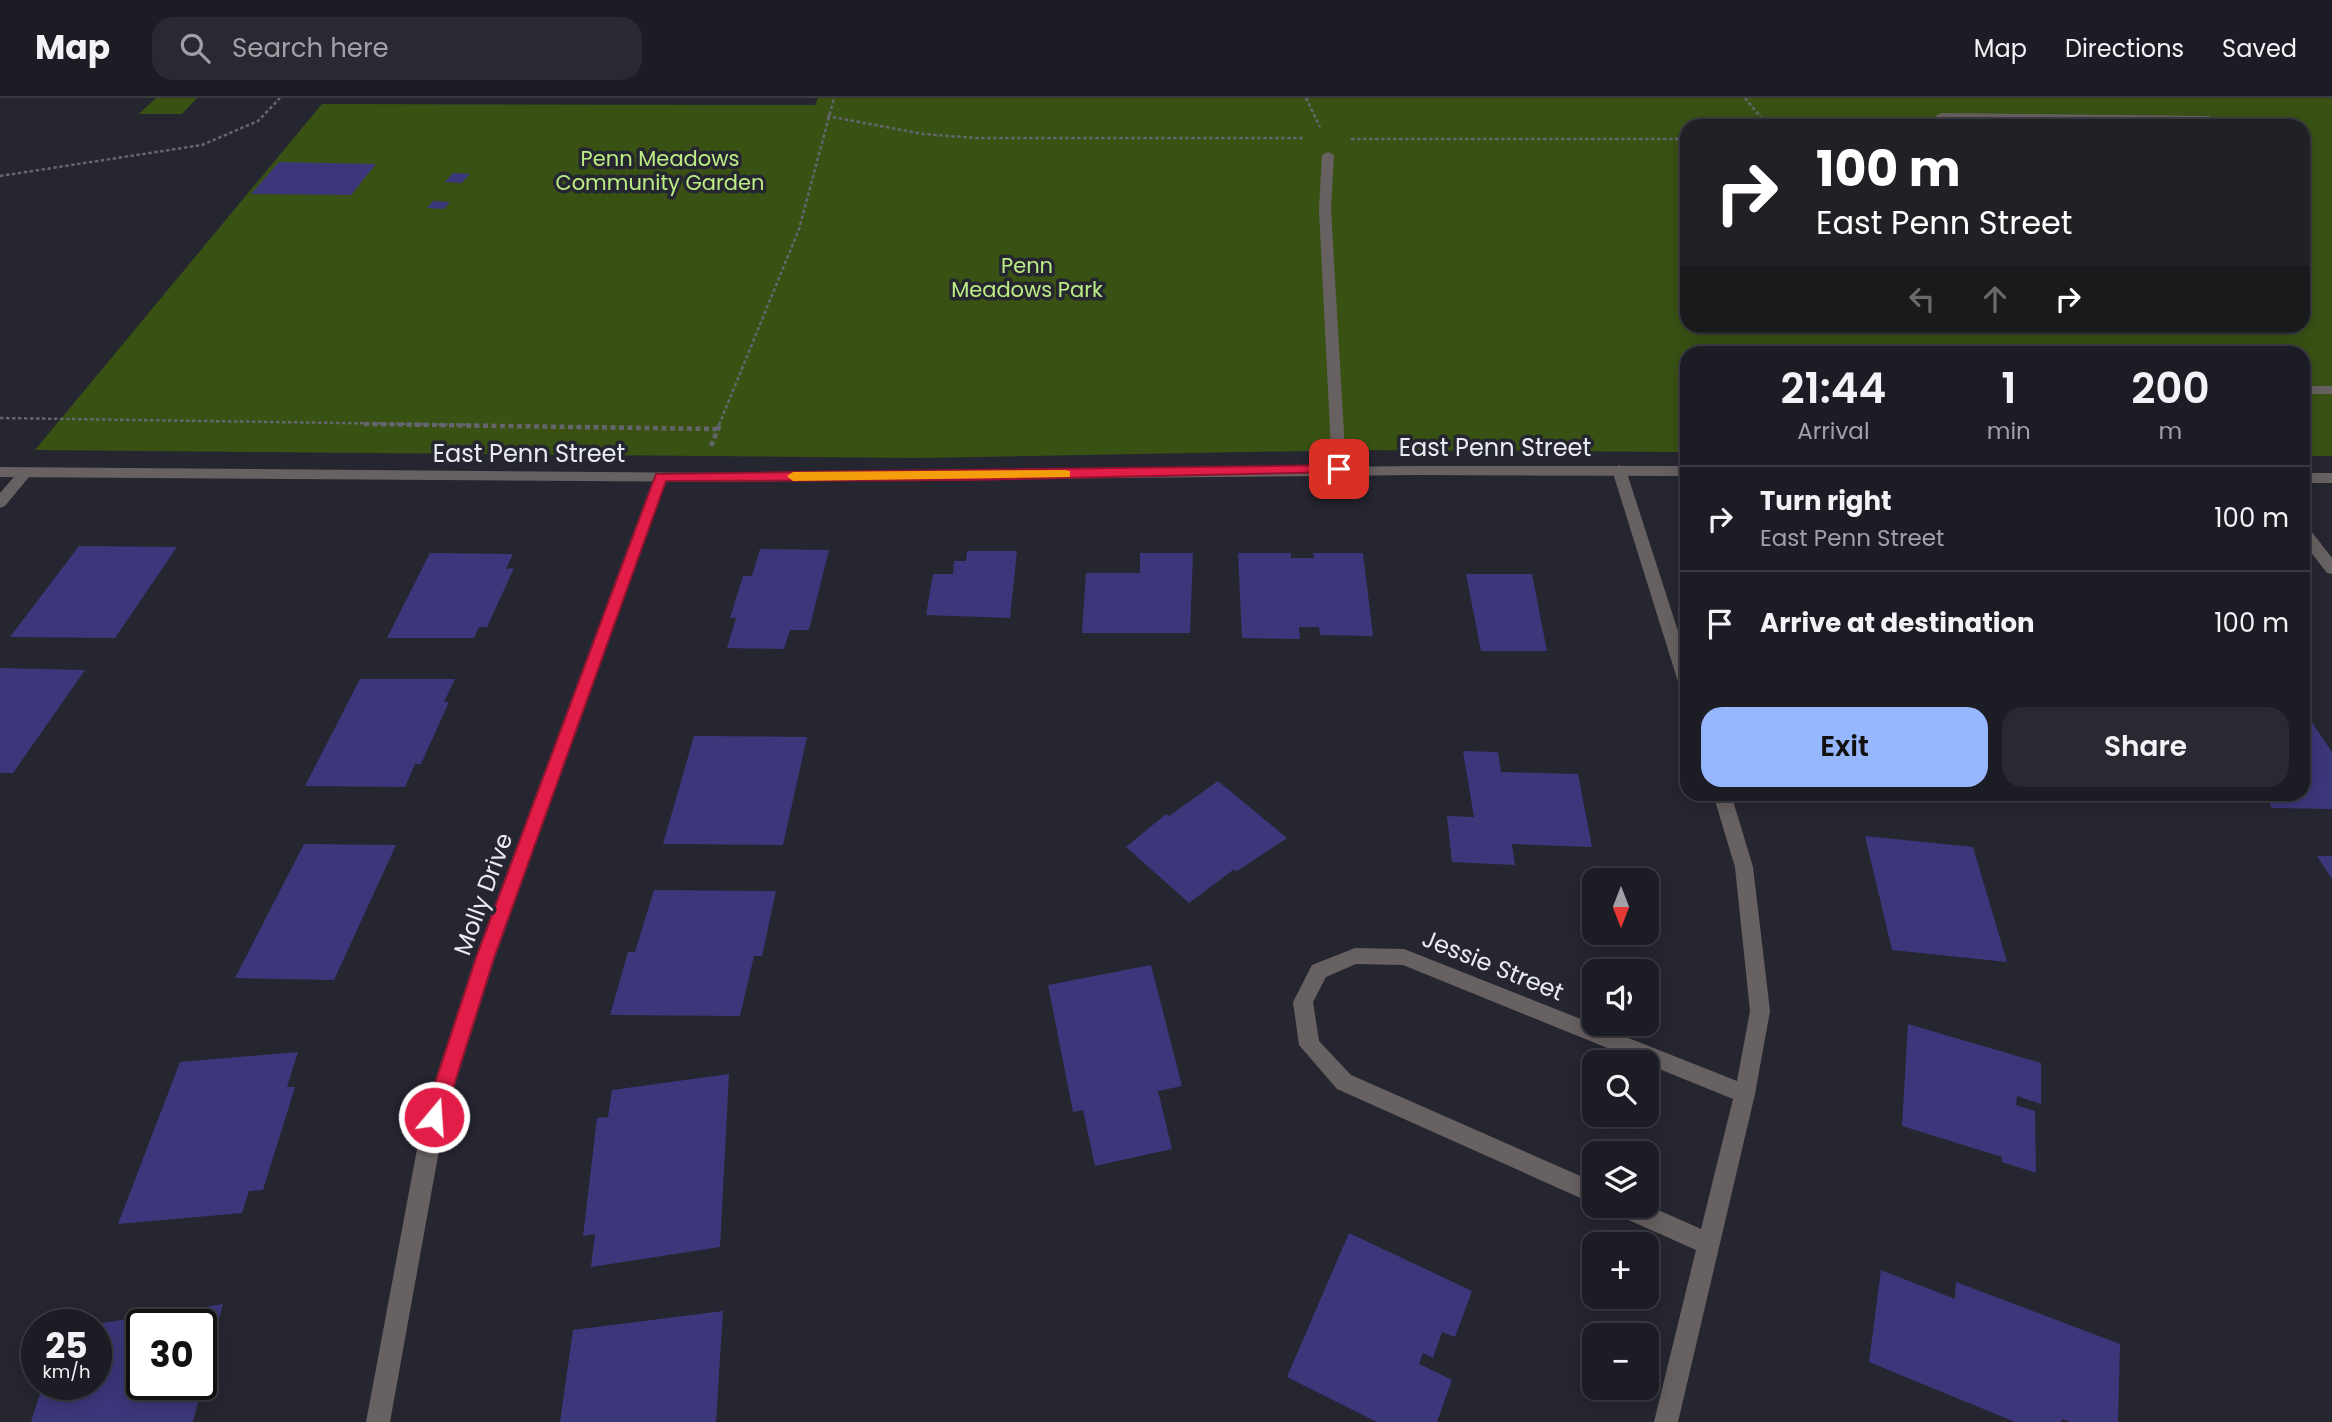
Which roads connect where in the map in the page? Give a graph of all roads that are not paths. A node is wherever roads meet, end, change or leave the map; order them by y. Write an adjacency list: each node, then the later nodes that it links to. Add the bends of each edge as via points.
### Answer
1 (1941, 116): 2 (street)
2 (2209, 119)
3 (1328, 155): 6 (street, via 1325,209)
4 (2310, 390): 5 (street)
5 (2332, 390)
6 (1339, 469): 7 (street, East Penn Street); 11 (street, East Penn Street)
7 (1619, 470): 8 (street, East Penn Street); 17 (street)
8 (1680, 471)
9 (0, 472): 10 (street, East Penn Street)
10 (26, 472): 11 (street, East Penn Street); 14 (street)
11 (661, 477): 23 (street, Molly Drive, via 485,958 434,1117)
12 (2310, 478): 13 (street)
13 (2332, 478)
14 (0, 503)
15 (2310, 540): 16 (street)
16 (2332, 569)
17 (1680, 663)
18 (1724, 801): 19 (street, via 1744,867 1760,1011)
19 (1745, 1094): 20 (street, Jessie Street, via 1404,957 1355,956 1319,971 1303,1002 1309,1045 1344,1082); 22 (street)
20 (1582, 1188)
21 (1650, 1218): 22 (street)
22 (1709, 1244): 24 (street)
23 (378, 1422)
24 (1666, 1422)

